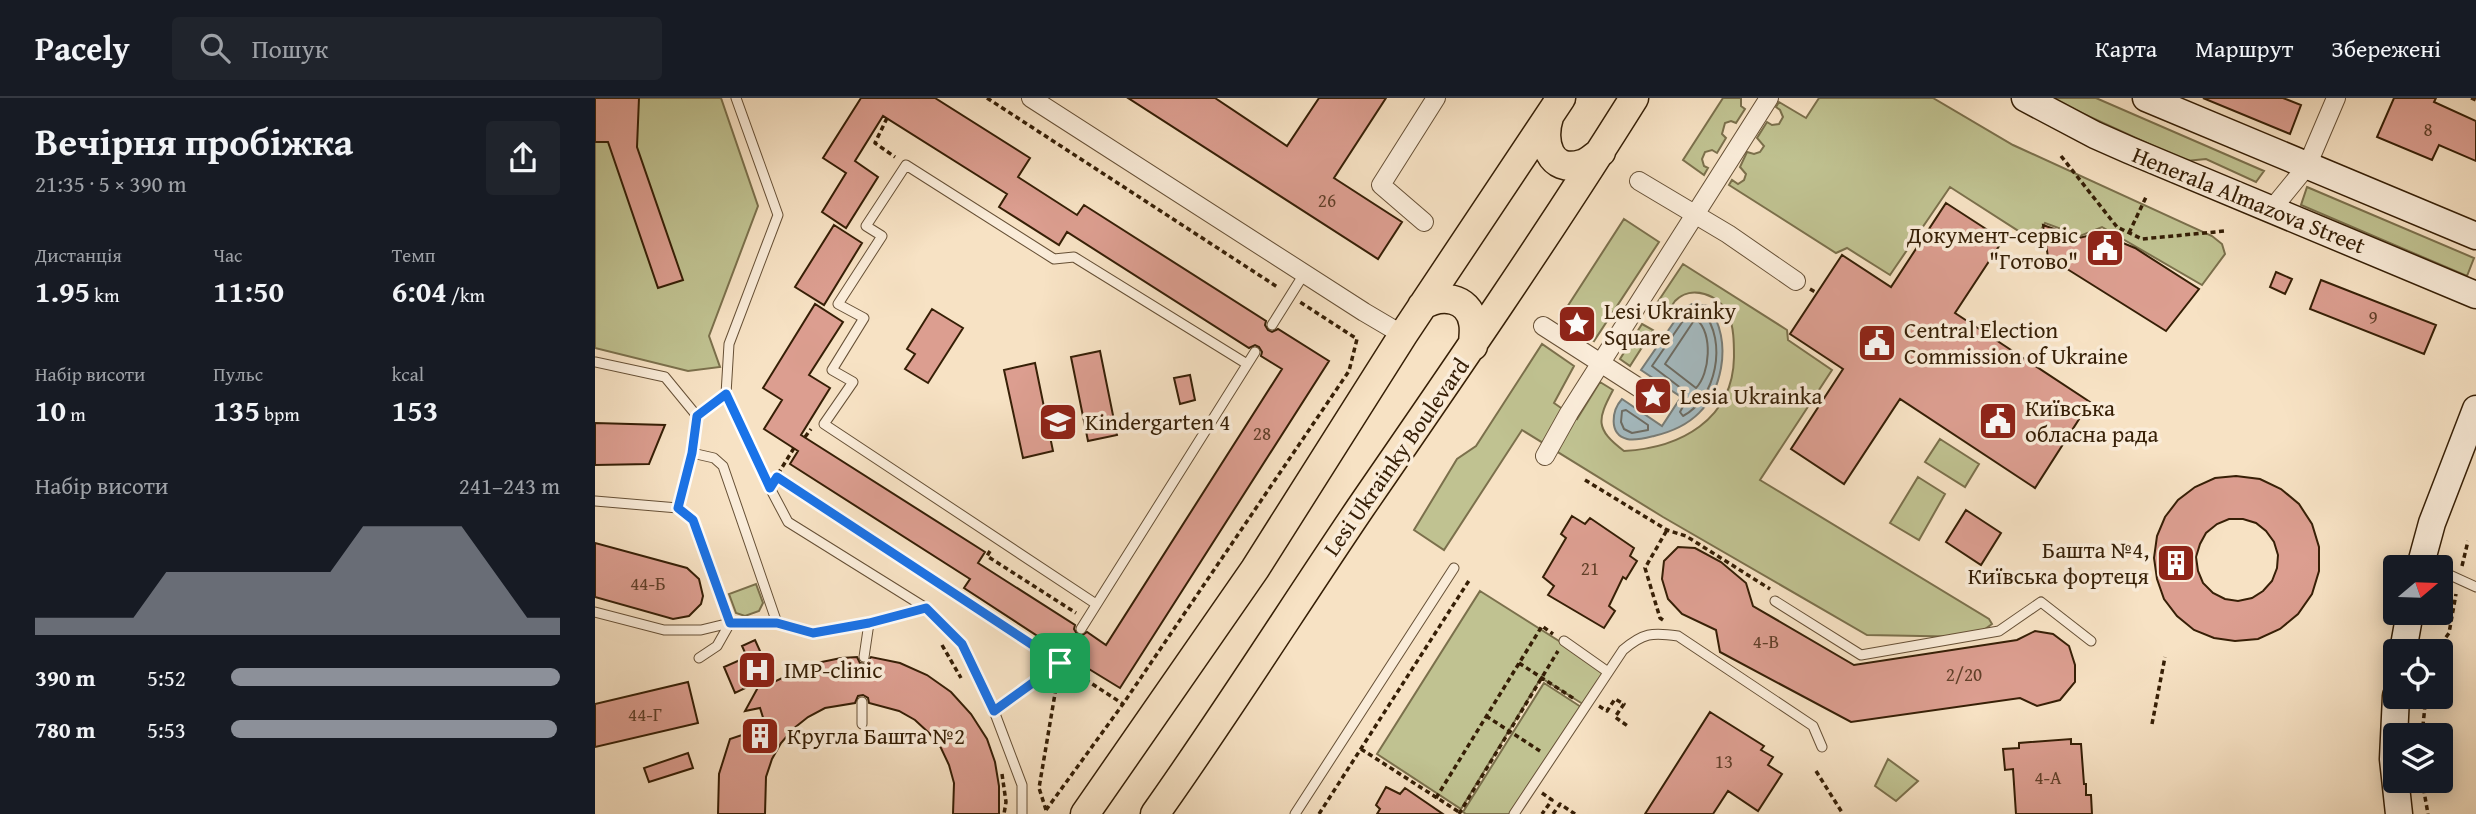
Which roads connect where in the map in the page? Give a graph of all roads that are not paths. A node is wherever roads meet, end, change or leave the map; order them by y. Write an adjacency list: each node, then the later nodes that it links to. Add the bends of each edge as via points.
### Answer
1 (736, 98): 30 (lane, via 778,215 729,344)
2 (1031, 98): 17 (street)
3 (1436, 98): 15 (street, via 1381,185)
4 (1634, 98): 10 (main road, Lesi Ukrainky Boulevard)
5 (1769, 98): 14 (street)
6 (2025, 98): 13 (main road, Henerala Almazova Street, via 2095,135)
7 (2146, 98): 11 (main road)
8 (2336, 98): 11 (street)
9 (1555, 107): 10 (main road, via 1544,135 1553,157 1568,165 1584,164); 20 (main road)
10 (1601, 152): 24 (main road, Lesi Ukrainky Boulevard)
11 (2307, 166): 13 (street); 16 (main road)
12 (1639, 181): 14 (street)
13 (2271, 210): 19 (main road, Henerala Almazova Street)
14 (1694, 215): 18 (street); 27 (street)
15 (1423, 222)
16 (2476, 236)
17 (1304, 274): 21 (lane); 23 (street)
18 (1796, 281)
19 (2476, 295)
20 (1422, 306): 23 (main road); 24 (main road, via 1442,298 1460,303 1470,313)
21 (1272, 325)
22 (1543, 326): 27 (street)
23 (1403, 335): 61 (main road, via 1255,569)
24 (1473, 346): 62 (main road, Lesi Ukrainky Boulevard)
25 (1255, 352): 28 (lane)
26 (595, 362): 32 (lane, via 665,377)
27 (1601, 363): 29 (street); 34 (street)
28 (1247, 364): 42 (lane); 42 (lane, via 1074,257 1054,259 906,165 866,226 882,236 838,304 863,318 832,370 853,382 824,424)
29 (1641, 390)
30 (726, 394): 32 (lane); 43 (lane, via 788,522)
31 (2475, 412): 37 (main road, via 2432,523)
32 (697, 416): 33 (lane)
33 (692, 453): 36 (lane); 46 (lane, via 714,458 723,466)
34 (1545, 456)
35 (595, 501): 36 (lane)
36 (678, 508): 45 (lane, via 693,520)
37 (2430, 555)
38 (1454, 568): 63 (lane)
39 (2453, 576): 40 (lane)
40 (2476, 587)
41 (1776, 597): 50 (lane, via 1861,655 1999,631 2041,602)
42 (1096, 604): 48 (lane)
43 (926, 608): 47 (lane); 57 (lane, via 962,644)
44 (595, 612): 45 (lane, via 664,631)
45 (730, 623): 46 (lane); 52 (lane, via 717,646)
46 (777, 623): 47 (lane, via 813,633)
47 (869, 623): 51 (lane)
48 (1081, 628)
49 (1564, 641): 54 (lane)
50 (2091, 641)
51 (864, 657)
52 (699, 658)
53 (1063, 658): 57 (lane)
54 (1608, 672): 59 (lane, via 1637,638 1656,632 1678,636 1813,726); 64 (lane)
55 (862, 702): 58 (lane)
56 (2395, 709): 65 (main road, via 2393,759)
57 (994, 711): 60 (lane, via 1022,785)
58 (862, 724)
59 (1822, 747)
60 (1021, 814)
61 (1085, 814)
62 (1155, 814)
63 (1295, 814)
64 (1514, 814)
65 (2399, 814)

